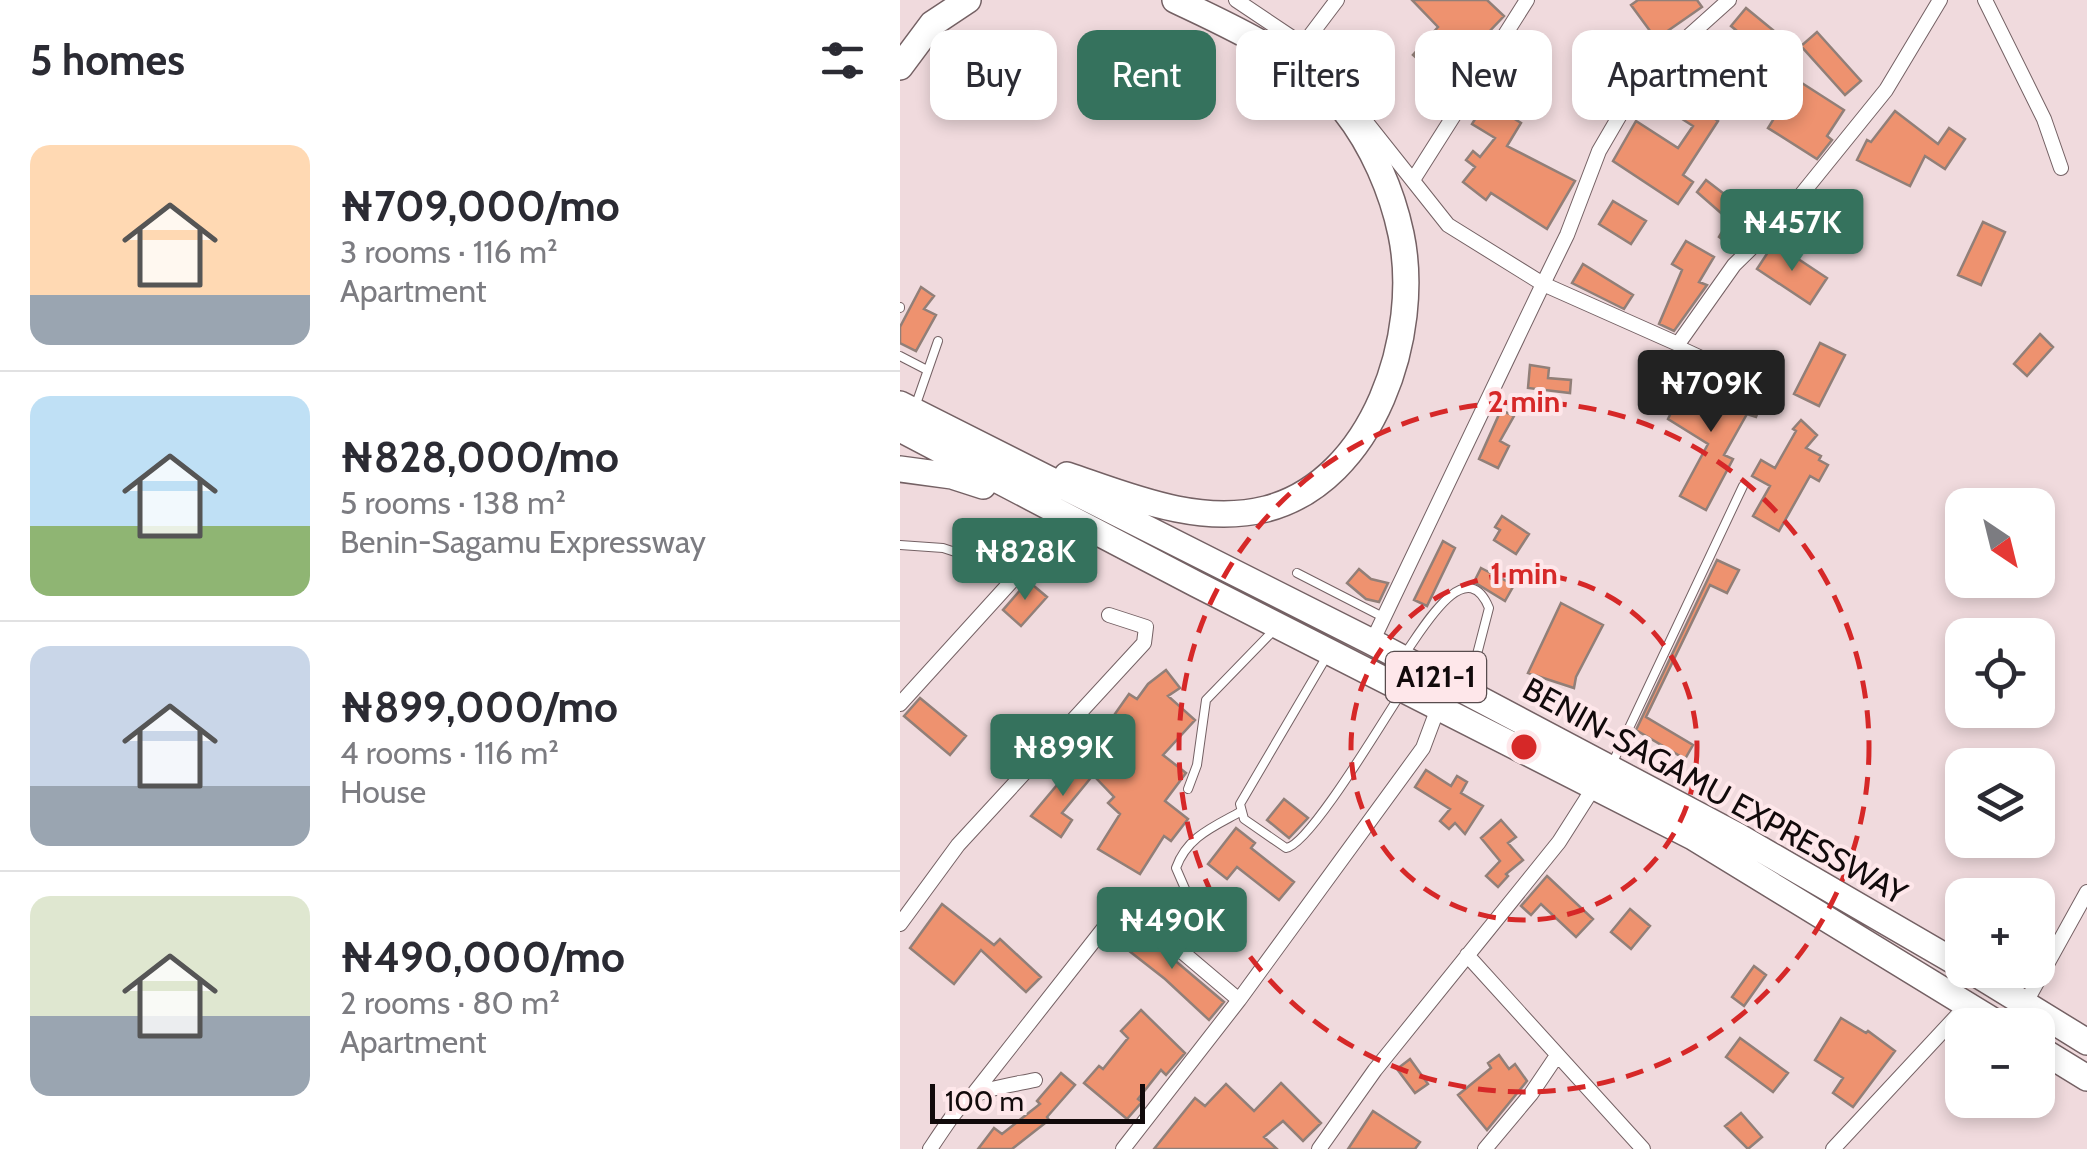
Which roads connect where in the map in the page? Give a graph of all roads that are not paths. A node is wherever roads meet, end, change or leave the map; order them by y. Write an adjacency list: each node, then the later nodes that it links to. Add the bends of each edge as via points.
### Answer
1 (968, 0): 11 (highway, via 932,24)
2 (1175, 0): 22 (highway, via 1256,38 1319,84 1346,112 1390,194 1402,238 1402,330 1374,417 1335,469 1286,502 1261,510 1167,508)
3 (1236, 0): 9 (street)
4 (1338, 0): 10 (street)
5 (1527, 0): 14 (street)
6 (1729, 0): 15 (street, via 1626,103)
7 (1940, 0): 17 (street, via 1886,90 1784,216 1734,265)
8 (1984, 0): 13 (street)
9 (1281, 30)
10 (1315, 30)
11 (900, 67)
12 (1364, 120): 14 (street)
13 (2061, 168)
14 (1413, 180): 15 (street, via 1448,225)
15 (1543, 284): 17 (street); 30 (street)
16 (938, 341): 19 (lane)
17 (1678, 344): 20 (lane)
18 (900, 356): 19 (lane)
19 (927, 370): 21 (lane)
20 (1771, 387)
21 (905, 415): 22 (highway, BENIN-SAGAMU EXPRESSWAY / A121-1); 25 (highway, A121-1)
22 (977, 444): 32 (highway, BENIN-SAGAMU EXPRESSWAY / A121-1)
23 (900, 469): 25 (highway, via 952,476)
24 (1743, 486): 39 (lane)
25 (1061, 513): 27 (street); 31 (highway, A121-1)
26 (900, 545): 27 (lane, via 943,548)
27 (1019, 573): 37 (street)
28 (1296, 573): 30 (lane)
29 (1109, 615): 44 (street, via 1146,627 1144,643 958,846)
30 (1383, 617): 32 (street)
31 (1278, 626): 33 (highway, A121-1); 40 (lane, via 1206,700)
32 (1372, 642): 34 (highway, BENIN-SAGAMU EXPRESSWAY / A121-1)
33 (1329, 652): 35 (highway, A121-1); 41 (lane)
34 (1402, 659): 36 (highway, BENIN-SAGAMU EXPRESSWAY / A121-1); 36 (lane, via 1446,597 1468,589 1481,596 1489,608)
35 (1403, 690): 38 (highway, A121-1); 41 (lane, via 1298,844 1286,848)
36 (1467, 694): 39 (highway, BENIN-SAGAMU EXPRESSWAY / A121-1)
37 (900, 704)
38 (1438, 708): 39 (highway, A121-1); 48 (street, via 1423,748)
39 (1602, 778): 45 (street); 46 (highway, BENIN-SAGAMU EXPRESSWAY / A121-1, via 1738,836); 50 (highway, A121-1)
40 (1188, 789)
41 (1240, 812): 43 (lane, via 1198,835 1176,868 1186,891)
42 (2087, 892): 49 (street)
43 (1229, 923)
44 (900, 924)
45 (1467, 955): 53 (street); 60 (street)
46 (1945, 956)
47 (2002, 988): 49 (highway)
48 (1239, 1000): 57 (street, via 1141,917 1114,914); 59 (street)
49 (2026, 1002): 52 (highway)
50 (1968, 1005): 51 (highway, A121-1); 63 (street)
51 (1973, 1008)
52 (2087, 1042)
53 (1556, 1058): 61 (street); 62 (street)
54 (2055, 1058): 55 (highway)
55 (2087, 1078)
56 (1035, 1080): 57 (street)
57 (975, 1092): 58 (street)
58 (930, 1149)
59 (1123, 1149)
60 (1319, 1149)
61 (1485, 1149)
62 (1643, 1149)
63 (1833, 1149)

